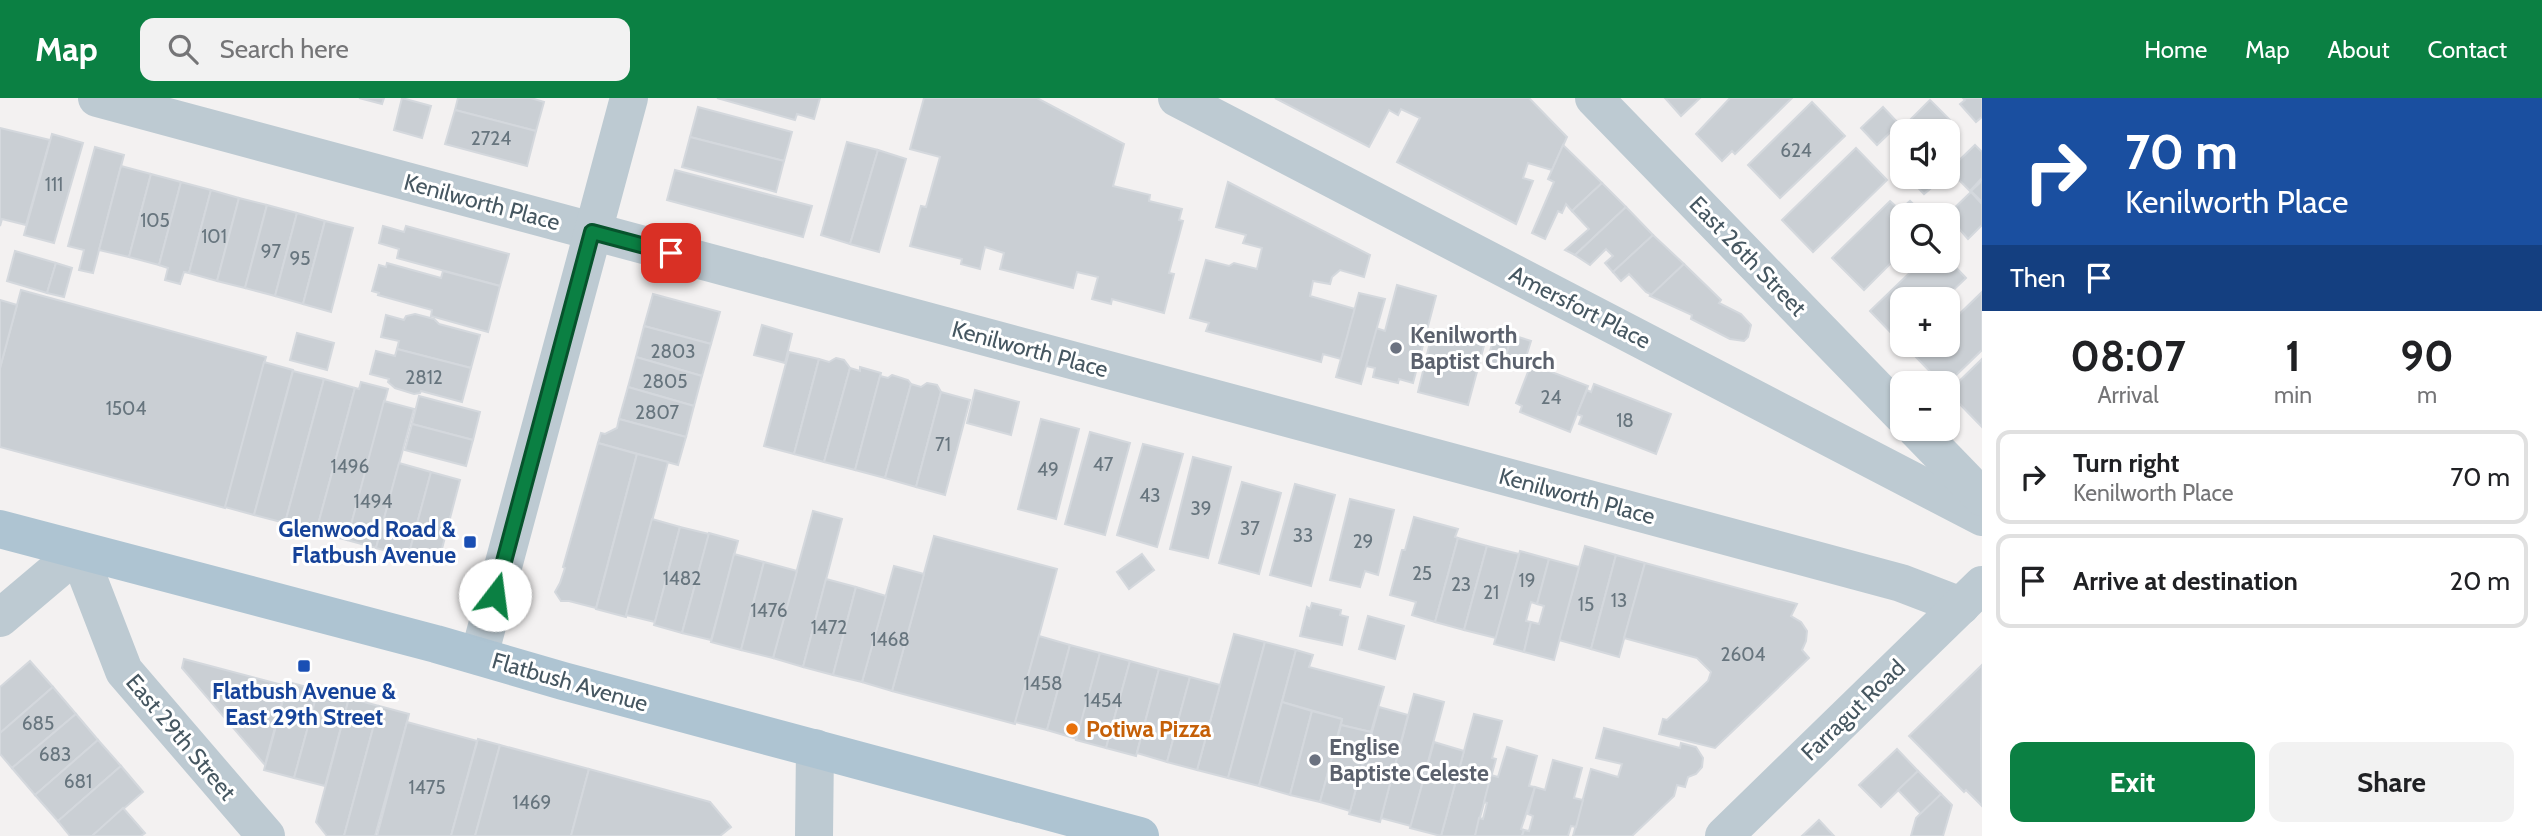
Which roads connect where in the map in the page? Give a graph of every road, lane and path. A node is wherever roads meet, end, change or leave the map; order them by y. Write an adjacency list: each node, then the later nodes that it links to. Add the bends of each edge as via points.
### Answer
1 (97, 98): 5 (street, Kenilworth Place)
2 (629, 98): 5 (street)
3 (1177, 98): 9 (street, Amersfort Place)
4 (1594, 98): 6 (street, East 26th Street)
5 (592, 232): 12 (street, Kenilworth Place, via 1901,583); 14 (street)
6 (1890, 403)
7 (1928, 441): 8 (street)
8 (1982, 497)
9 (1982, 517)
10 (0, 529): 11 (main road, Flatbush Avenue)
11 (78, 552): 13 (street); 14 (main road, Flatbush Avenue); 16 (street, East 29th Street, via 124,671)
12 (1971, 595): 19 (street, Farragut Road)
13 (0, 618)
14 (479, 656): 15 (main road, Flatbush Avenue)
15 (815, 748): 17 (street); 18 (main road, Flatbush Avenue)
16 (266, 836)
17 (814, 836)
18 (1140, 836)
19 (1724, 836)

